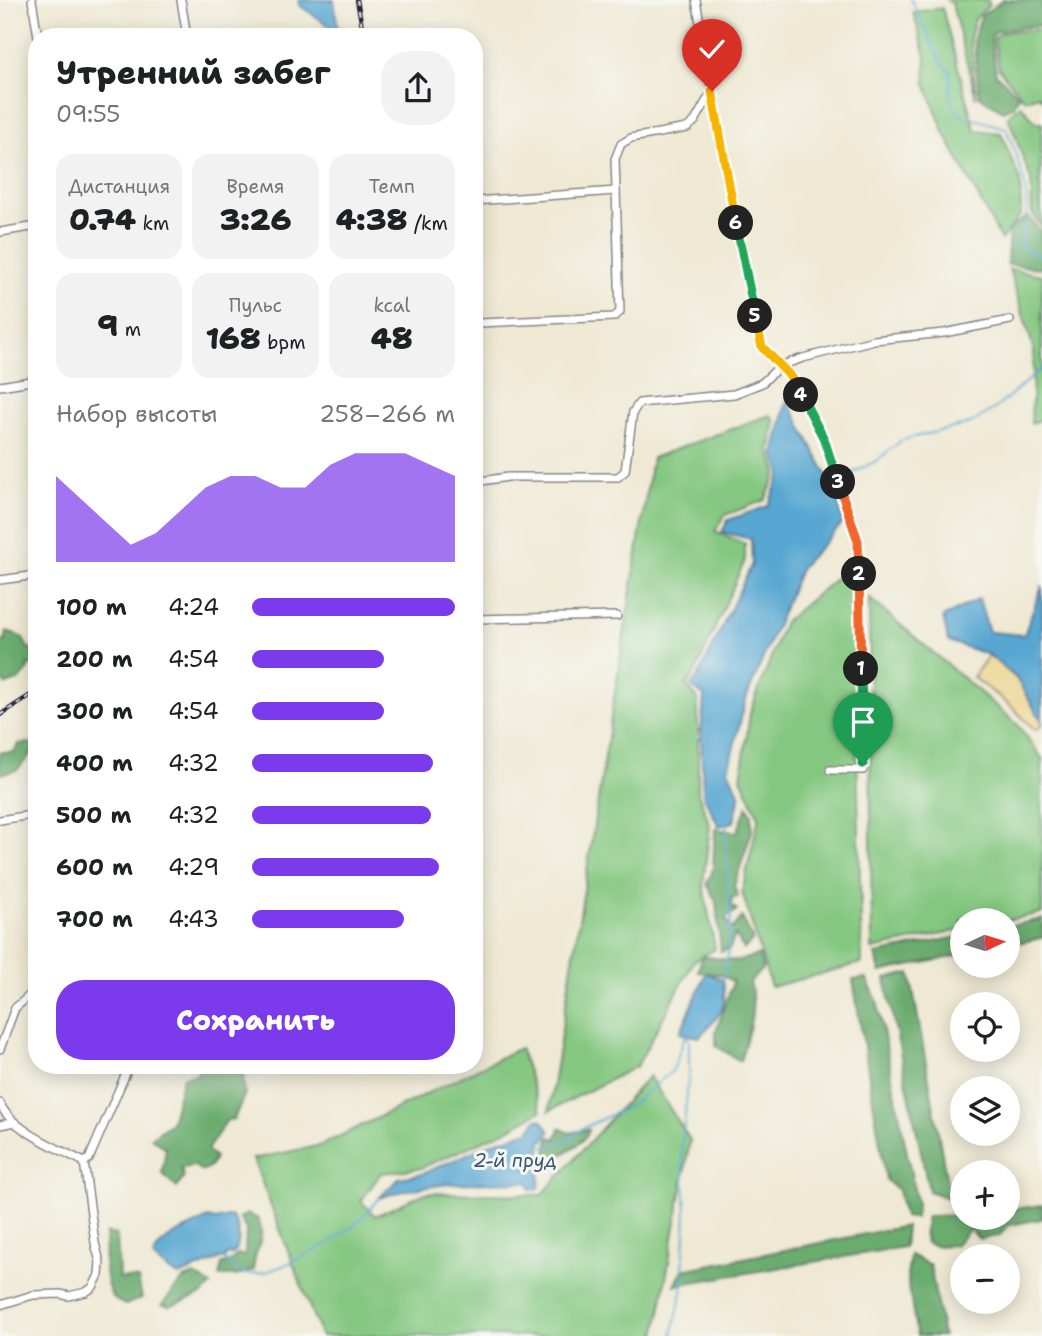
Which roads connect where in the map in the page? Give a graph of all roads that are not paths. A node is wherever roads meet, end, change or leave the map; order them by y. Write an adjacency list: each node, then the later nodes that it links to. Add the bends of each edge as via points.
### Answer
1 (32, 0): 4 (street)
2 (181, 0): 5 (street)
3 (696, 0): 6 (street)
4 (37, 28)
5 (186, 28)
6 (712, 91): 7 (street, via 687,128 621,144 615,159); 13 (street, via 762,347)
7 (616, 191): 8 (street); 12 (street, via 620,312 614,317)
8 (483, 200)
9 (28, 227): 10 (street)
10 (0, 232)
11 (1010, 320): 13 (street, via 874,340)
12 (483, 323)
13 (780, 366): 16 (street, via 762,383 734,394 639,402 625,471 618,477); 21 (street, via 792,378 824,439 858,541 863,770)
14 (28, 381): 15 (street)
15 (0, 386)
16 (483, 481)
17 (28, 576): 18 (street)
18 (0, 580)
19 (617, 616): 20 (street)
20 (483, 619)
21 (830, 770)
22 (28, 815): 23 (street)
23 (0, 820)
24 (28, 997): 25 (street, via 15,1008)
25 (0, 1049)
26 (126, 1074): 30 (street)
27 (0, 1103): 28 (street)
28 (15, 1122): 29 (street); 30 (street)
29 (0, 1125)
30 (84, 1162): 31 (street, via 100,1262 93,1287 69,1296 33,1295)
31 (0, 1305)

